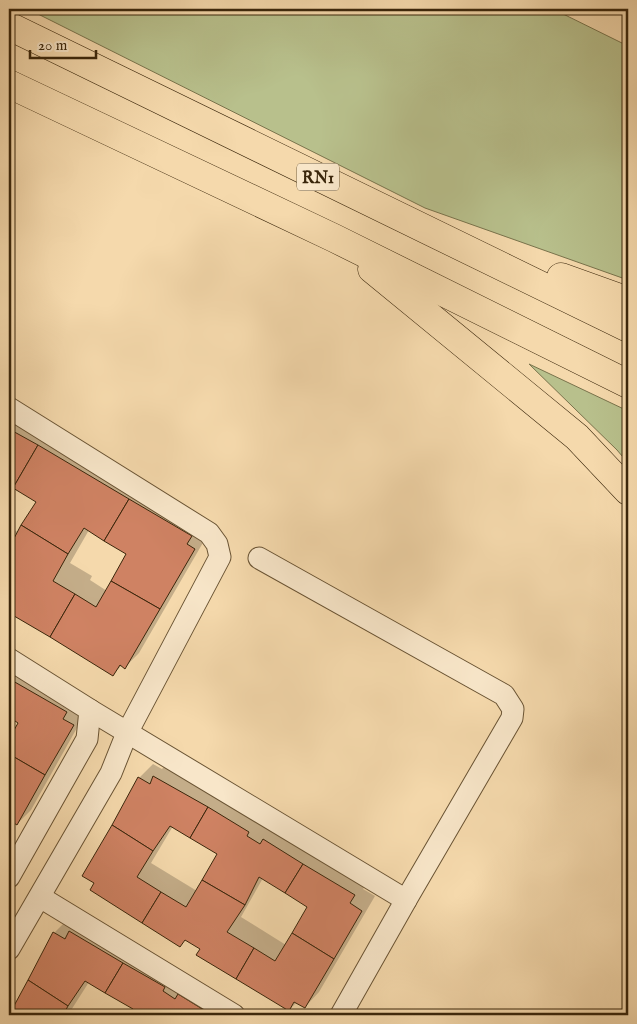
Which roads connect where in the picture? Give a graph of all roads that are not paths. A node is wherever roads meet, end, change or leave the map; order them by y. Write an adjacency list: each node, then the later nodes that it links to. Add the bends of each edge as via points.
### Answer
1 (9, 26): 3 (highway, RN1)
2 (9, 84): 4 (highway)
3 (362, 198): 5 (highway); 6 (highway, RN1)
4 (334, 238): 7 (highway); 9 (highway, via 577,436)
5 (628, 301)
6 (628, 328)
7 (628, 384)
8 (9, 408): 13 (street, via 209,533 216,544 220,557)
9 (628, 490)
10 (259, 558): 16 (street, via 504,695 513,709 512,718)
11 (9, 659): 12 (street)
12 (90, 710): 13 (street); 14 (street, via 87,739)
13 (127, 733): 15 (street, via 111,773); 16 (street)
14 (9, 877)
15 (40, 897): 17 (street); 18 (street)
16 (406, 900): 19 (street)
17 (9, 949)
18 (234, 1015)
19 (341, 1015)

